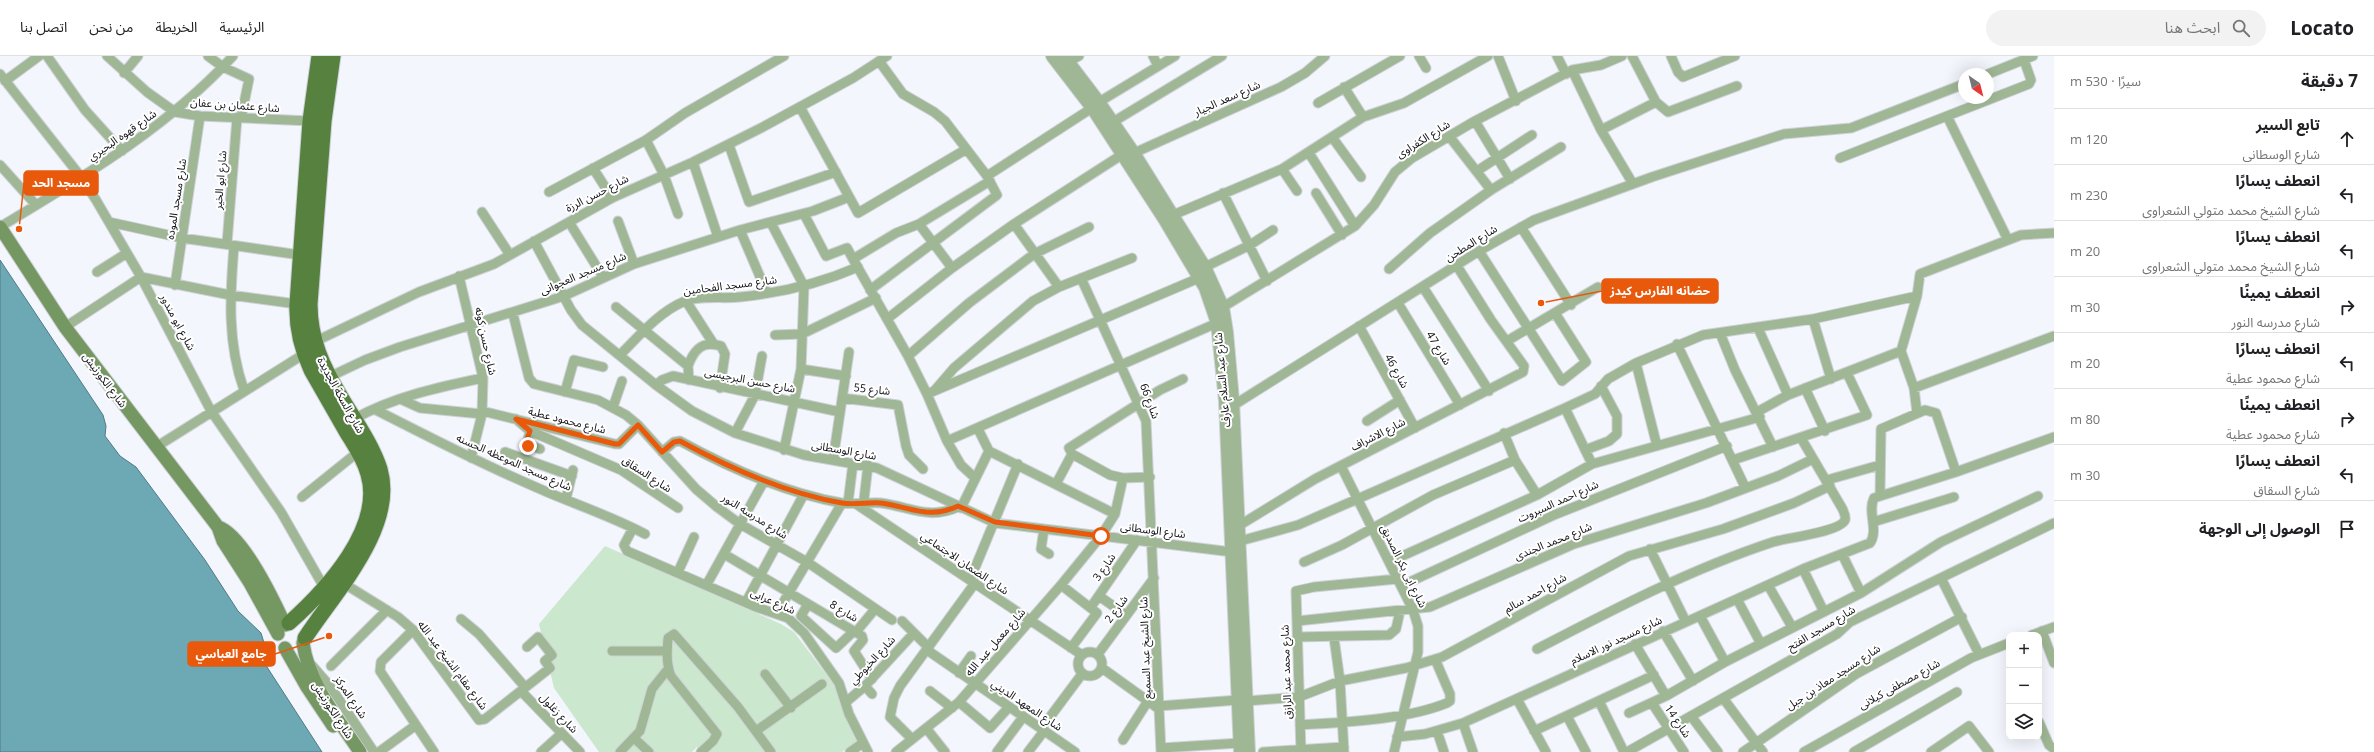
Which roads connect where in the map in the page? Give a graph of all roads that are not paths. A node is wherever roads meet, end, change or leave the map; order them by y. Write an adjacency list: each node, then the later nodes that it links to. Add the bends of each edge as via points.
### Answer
1 (39, 56): 36 (street)
2 (47, 56): 61 (street, via 85,110)
3 (107, 56): 35 (street, شارع عثمان بن عفان)
4 (138, 56): 35 (street)
5 (208, 56): 31 (street)
6 (233, 56): 31 (street, شارع قهوه البحيري)
7 (319, 56): 50 (main road, شارع السكة الجديدة)
8 (333, 56): 163 (main road, شارع السكة الجديدة, via 324,121 310,304)
9 (784, 56): 57 (street, via 685,113)
10 (887, 56): 29 (street, شارع حسن الرزة)
11 (1052, 56): 43 (street, شارع عبد السلام عارف)
12 (1153, 56): 30 (street)
13 (1176, 56): 30 (street)
14 (1222, 56): 52 (street)
15 (1325, 56): 62 (street, شارع سعد الجيار, via 1305,73 1281,87)
16 (1400, 56): 39 (street)
17 (1419, 56): 32 (street)
18 (1488, 56): 49 (street, via 1404,103)
19 (1498, 56): 40 (street)
20 (1557, 56): 33 (street)
21 (1622, 56): 27 (street, شارع الكفراوى)
22 (1632, 56): 41 (street)
23 (1671, 56): 24 (street, via 1683,77)
24 (1735, 56)
25 (2033, 56): 28 (street)
26 (1070, 58): 43 (street, شارع عبد السلام عارف)
27 (1600, 60): 33 (street, شارع الكفراوى)
28 (2024, 60): 34 (street); 47 (street, via 2031,80 2029,84)
29 (879, 62): 44 (street, شارع حسن الرزة); 60 (street, via 903,94 941,116)
30 (1158, 66): 43 (street)
31 (223, 67): 45 (street, شارع قهوه البحيري); 48 (street, شارع ابو الخير, via 249,79)
32 (1426, 68)
33 (1569, 72): 40 (street, شارع الكفراوى); 53 (street)
34 (1994, 72)
35 (124, 73): 45 (street, شارع عثمان بن عفان)
36 (3, 78): 73 (street, شارع ابو مندور)
37 (1737, 86): 41 (street, via 1671,112 1663,110)
38 (1958, 86): 77 (street, شارع المطحن, via 1851,128 1788,133 1742,146)
39 (1344, 88): 42 (street); 49 (street)
40 (1516, 101): 51 (street, شارع الكفراوى)
41 (1656, 102): 53 (street)
42 (1318, 103)
43 (1096, 105): 52 (street, شارع عبد السلام عارف); 62 (street, شارع عبد السلام عارف); 75 (street)
44 (800, 107): 58 (street, شارع حسن الرزة); 71 (street)
45 (175, 112): 46 (street, شارع عثمان بن عفان); 61 (street, شارع قهوه البحيري)
46 (200, 116): 48 (street, شارع عثمان بن عفان); 105 (street, شارع مسجد الموده)
47 (1947, 116): 65 (street); 106 (street)
48 (239, 118): 50 (street, شارع عثمان بن عفان); 109 (street, شارع ابو الخير)
49 (1363, 118): 56 (street)
50 (310, 121): 114 (main road, شارع السكة الجديدة)
51 (1476, 121): 55 (street, شارع الكفراوى); 64 (street)
52 (1113, 122): 62 (street, شارع عبد السلام عارف)
53 (1601, 130): 77 (street)
54 (1532, 135): 64 (street)
55 (1449, 136): 70 (street); 96 (street, شارع الكفراوى, via 1403,164 1389,180 1374,205)
56 (1332, 137): 63 (street); 74 (street)
57 (646, 140): 68 (street); 72 (street)
58 (729, 145): 66 (street, شارع حسن الرزة); 71 (street, via 749,202)
59 (1561, 146): 76 (street)
60 (965, 150): 75 (street); 83 (street, via 861,213 856,212)
61 (122, 151): 73 (street, شارع قهوه البحيري)
62 (1128, 153): 89 (street, شارع عبد السلام عارف); 95 (street, شارع سعد الجيار); 129 (street, شارع عبد السلام عارف)
63 (1309, 153): 69 (street); 96 (street)
64 (1497, 157): 70 (street); 76 (street)
65 (1840, 158)
66 (693, 162): 72 (street, شارع حسن الرزة); 104 (street)
67 (0, 165): 85 (street)
68 (593, 168): 80 (street); 84 (street)
69 (1282, 169): 79 (street); 81 (street)
70 (1477, 171): 78 (street)
71 (836, 172): 83 (street)
72 (664, 174): 84 (street, شارع حسن الرزة); 87 (street)
73 (81, 177): 85 (street, شارع قهوه البحيري); 91 (street, شارع ابو مندور)
74 (1361, 177)
75 (988, 178): 94 (street); 108 (street, via 997,194 996,198)
76 (1510, 179): 78 (street)
77 (1633, 184): 99 (street, شارع المطحن, via 1559,210)
78 (1491, 190): 123 (street, via 1430,233)
79 (1297, 191)
80 (549, 192)
81 (1223, 193): 89 (street); 110 (street)
82 (1316, 193): 103 (street)
83 (849, 197): 88 (street, شارع مسجد العجوانى)
84 (612, 198): 92 (street, شارع حسن الرزة)
85 (36, 205): 97 (street, شارع قهوه البحيري)
86 (482, 212): 115 (street)
87 (678, 214)
88 (804, 214): 93 (street, شارع مسجد العجوانى); 117 (street, via 826,256 847,248)
89 (1173, 215): 119 (street, شارع عبد السلام عارف)
90 (618, 221): 118 (street)
91 (109, 222): 105 (street); 112 (street, شارع ابو مندور)
92 (569, 222): 107 (street, شارع حسن الرزة); 126 (street)
93 (771, 223): 100 (street, شارع مسجد العجوانى); 132 (street)
94 (919, 224): 108 (street); 117 (street, via 896,233)
95 (1014, 224): 113 (street); 122 (street, شارع سعد الجيار)
96 (1355, 226): 103 (street, شارع الكفراوى)
97 (0, 227): 155 (main road, شارع الكورنيش)
98 (1089, 227): 113 (street)
99 (1521, 227): 111 (street, شارع المطحن); 144 (street)
100 (740, 230): 104 (street, شارع مسجد العجوانى); 136 (street)
101 (1273, 230): 110 (street)
102 (2054, 233): 106 (street, via 2032,233)
103 (1342, 235): 130 (street, شارع الكفراوى)
104 (718, 237): 118 (street, شارع مسجد العجوانى)
105 (182, 238): 109 (street); 131 (street, شارع مسجد الموده)
106 (2008, 240): 140 (street, via 1920,274)
107 (534, 241): 115 (street, شارع حسن الرزة); 139 (street, شارع الوسطانى)
108 (934, 244): 122 (street); 137 (street)
109 (231, 245): 114 (street); 138 (street, شارع ابو الخير)
110 (1250, 245): 119 (street); 130 (street)
111 (1479, 251): 120 (street, شارع المطحن); 156 (street)
112 (127, 252): 124 (street); 127 (street, شارع ابو مندور)
113 (1034, 254): 133 (street); 172 (street, via 969,303)
114 (300, 255): 143 (main road, شارع السكة الجديدة)
115 (510, 255): 125 (street, شارع حسن الرزة, via 494,264)
116 (1132, 258): 128 (street)
117 (853, 259): 121 (street)
118 (634, 264): 126 (street, شارع مسجد العجوانى)
119 (1205, 266): 146 (street, شارع عبد السلام عارف)
120 (1457, 266): 134 (street, شارع المطحن); 164 (street)
121 (858, 267): 132 (street, شارع مسجد الفحامين); 137 (street)
122 (952, 268): 149 (street, شارع سعد الجيار)
123 (1388, 269)
124 (97, 272)
125 (460, 276): 153 (street, شارع حسن كوته); 163 (street, شارع حسن الرزة, via 419,292)
126 (603, 277): 139 (street, شارع مسجد العجوانى)
127 (141, 278): 131 (street); 155 (street); 207 (street, شارع ابو مندور)
128 (1081, 278): 133 (street); 151 (street, شارع 66)
129 (1199, 278): 151 (street); 152 (street, شارع عبد السلام عارف, via 1210,300)
130 (1267, 281): 146 (street, شارع الكفراوى)
131 (175, 285): 138 (street)
132 (804, 286): 136 (street, شارع مسجد الفحامين); 160 (street)
133 (1059, 287): 194 (street, via 1034,300 1014,316 954,368)
134 (1423, 287): 142 (street, شارع المطحن); 192 (street)
135 (1598, 287): 144 (street)
136 (767, 293): 141 (street, شارع مسجد الفحامين)
137 (873, 294): 149 (street); 160 (street)
138 (230, 295): 143 (street); 191 (street, شارع ابو الخير, via 232,348)
139 (564, 296): 148 (street, شارع مسجد العجوانى); 170 (street, شارع الوسطانى, via 582,325)
140 (1917, 296): 150 (street); 168 (street)
141 (686, 301): 158 (street, شارع مسجد الفحامين); 165 (street)
142 (1398, 303): 154 (street, شارع المطحن); 203 (street, شارع 47)
143 (297, 304): 169 (main road, شارع السكة الجديدة, via 298,329)
144 (1571, 304): 147 (street)
145 (616, 307): 158 (street)
146 (1223, 307): 202 (street, شارع عبد السلام عارف)
147 (1555, 313): 156 (street); 156 (street, via 1586,362 1563,380)
148 (513, 314): 153 (street, شارع مسجد العجوانى); 193 (street, شارع مدرسه النور, via 531,381 537,386)
149 (887, 319): 172 (street)
150 (1813, 319): 157 (street); 183 (street)
151 (1101, 320): 174 (street, شارع 66); 194 (street)
152 (1217, 323): 174 (street); 202 (street, شارع عبد السلام عارف)
153 (471, 325): 180 (street, شارع مسجد العجوانى, via 400,347); 181 (street, شارع حسن كوته)
154 (1359, 326): 199 (street, شارع 46); 202 (street, شارع المطحن)
155 (65, 327): 230 (main road, شارع الكورنيش)
156 (1530, 328): 164 (street)
157 (1758, 328): 159 (street); 196 (street)
158 (644, 330): 170 (street, شارع مسجد الفحامين); 175 (street)
159 (1720, 333): 166 (street, via 1703,335); 211 (street, via 1735,370)
160 (802, 334): 161 (street); 177 (street)
161 (775, 335)
162 (2054, 336): 190 (street)
163 (314, 342): 180 (main road, شارع السكة الجديدة)
164 (1506, 342): 192 (street, شارع الاشراف, via 1524,366 1521,375)
165 (714, 343): 175 (street, via 695,350); 188 (street, via 723,347 726,354)
166 (1678, 344): 173 (street); 218 (street)
167 (849, 352): 179 (street)
168 (1901, 352): 178 (street); 190 (street)
169 (304, 354): 191 (street); 236 (main road, شارع السكة الجديدة)
170 (620, 355): 186 (street, شارع الوسطانى)
171 (762, 356): 195 (street)
172 (908, 356): 194 (street)
173 (1636, 363): 187 (street, via 1608,379); 228 (street)
174 (1122, 364): 201 (street, شارع 66); 217 (street)
175 (688, 366): 184 (street)
176 (603, 367): 193 (street, via 574,360)
177 (801, 369): 179 (street); 200 (street)
178 (1847, 373): 183 (street); 220 (street, via 1867,415)
179 (846, 376): 197 (street)
180 (329, 377): 212 (main road, شارع السكة الجديدة)
181 (482, 378): 198 (street); 209 (street, شارع حسن كوته)
182 (1183, 379): 201 (street)
183 (1831, 379): 189 (street)
184 (689, 380): 186 (street, شارع حسن البرجيسى, via 668,377); 188 (street, شارع حسن البرجيسى)
185 (622, 381): 204 (street)
186 (656, 385): 222 (street, شارع الوسطانى, via 692,411)
187 (1601, 386): 205 (street, via 1595,394); 234 (street, via 1617,416 1618,434 1609,441)
188 (720, 388): 195 (street, شارع حسن البرجيسى)
189 (1805, 388): 196 (street); 220 (street)
190 (1914, 388): 210 (street)
191 (244, 390): 207 (street)
192 (1489, 391): 203 (street, شارع الاشراف)
193 (565, 392): 204 (street, شارع مدرسه النور, via 598,400)
194 (931, 393): 227 (street)
195 (755, 395): 200 (street, شارع حسن البرجيسى); 222 (street)
196 (1788, 395): 211 (street)
197 (842, 398): 208 (street); 251 (street, شارع 55, via 898,405 909,455)
198 (400, 399): 206 (street); 209 (street, شارع محمود عطية, via 420,408)
199 (1400, 400): 214 (street); 216 (street, شارع 46)
200 (794, 401): 208 (street, شارع حسن البرجيسى); 233 (street)
201 (1140, 402): 239 (street, via 1070,446); 253 (street, شارع 66, via 1146,421)
202 (1231, 402): 276 (street, شارع عبد السلام عارف); 288 (street, شارع عبد السلام عارف)
203 (1460, 405): 216 (street, شارع الاشراف)
204 (613, 407): 215 (street, شارع مدرسه النور)
205 (1565, 408): 223 (street); 234 (street)
206 (374, 409): 212 (street); 240 (street, شارع مسجد الموعظه الحسنه)
207 (211, 411): 230 (street); 307 (street, شارع ابو مندور, via 281,512)
208 (840, 412): 242 (street)
209 (482, 413): 213 (street, شارع محمود عطية); 240 (street, شارع حسن كوته)
210 (1917, 413): 248 (street, via 1880,429); 252 (street, via 1932,410 1936,413)
211 (1759, 415): 218 (street); 231 (street)
212 (354, 419): 300 (main road, شارع السكة الجديدة, via 380,470 382,502 370,539)
213 (516, 419): 215 (street, شارع محمود عطية, via 615,444 619,444); 219 (street, شارع السقاق)
214 (1367, 421)
215 (638, 425): 238 (street, شارع مدرسه النور)
216 (1415, 428): 250 (street, شارع الاشراف)
217 (978, 429): 227 (street); 235 (street)
218 (1719, 429): 228 (street); 229 (street)
219 (530, 431): 232 (street, via 527,444); 270 (street, شارع السقاق, via 608,464)
220 (1825, 431): 225 (street)
221 (685, 432): 226 (street)
222 (735, 433): 233 (street, شارع الوسطانى)
223 (1504, 433): 243 (street); 267 (street)
224 (2054, 437): 252 (street)
225 (1801, 438): 231 (street); 241 (street)
226 (680, 441): 238 (street, via 674,442); 256 (street)
227 (947, 441): 254 (street, via 961,465)
228 (1657, 446): 247 (street)
229 (1727, 446): 244 (street); 302 (street, شارع احمد السبروت, via 1554,515)
230 (156, 447): 331 (main road, شارع الكورنيش, via 218,527 231,534 247,556 267,589)
231 (1774, 447): 244 (street)
232 (540, 449)
233 (784, 450): 242 (street, شارع الوسطانى)
234 (1585, 450): 247 (street)
235 (989, 451): 246 (street); 254 (street)
236 (358, 452): 264 (street); 307 (main road, شارع السكة الجديدة, via 369,475 371,500 368,513 350,553)
237 (505, 452): 266 (street, via 572,473)
238 (662, 452): 275 (street, شارع مدرسه النور, via 696,489)
239 (1072, 454): 255 (street, via 1110,475); 258 (street)
240 (471, 458): 266 (street, شارع مسجد الموعظه الحسنه)
241 (1813, 459): 257 (street); 259 (street, شارع محمد الجندى, via 1778,476)
242 (833, 460): 245 (street, شارع الوسطانى)
243 (1515, 460): 261 (street); 279 (street, via 1433,495)
244 (1733, 460): 259 (street)
245 (853, 463): 249 (street, شارع الوسطانى); 268 (street)
246 (1018, 464): 258 (street); 272 (street)
247 (1592, 464): 261 (street)
248 (1880, 465): 257 (street, شارع احمد سالم); 262 (street)
249 (868, 466): 268 (street); 269 (street, شارع الوسطانى, via 886,471)
250 (1341, 466): 267 (street, شارع ابى بكر الصديق); 276 (street, شارع الاشراف, via 1289,494)
251 (923, 469)
252 (1956, 472): 262 (street)
253 (1150, 477): 255 (street); 285 (street, شارع 66)
254 (975, 478): 269 (street)
255 (1123, 478): 271 (street, شارع معمل عبد الله)
256 (764, 481): 260 (street); 275 (street)
257 (1828, 483): 287 (street, شارع احمد سالم, via 1759,517); 305 (street, via 1845,515 1844,521 1839,525 1775,541)
258 (1056, 484): 271 (street)
259 (1745, 487): 318 (street, شارع محمد الجندى, via 1706,503 1574,544 1439,603)
260 (804, 494): 268 (street); 286 (street)
261 (1537, 495): 294 (street)
262 (1880, 495): 273 (street, via 1872,502)
263 (2038, 496): 310 (street, via 1941,542)
264 (302, 497)
265 (1954, 497): 273 (street)
266 (566, 499): 277 (street, شارع مسجد الموعظه الحسنه)
267 (1358, 500): 279 (street, شارع ابى بكر الصديق); 284 (street, via 1298,525)
268 (855, 505): 269 (street, via 881,503 935,514); 292 (street); 301 (street, شارع الضمان الاجتماعي)
269 (960, 507): 272 (street, شارع الوسطانى)
270 (678, 508)
271 (1115, 514): 282 (street, شارع معمل عبد الله)
272 (995, 522): 278 (street, شارع الوسطانى); 301 (street)
273 (1873, 522): 291 (street, شارع مسجد نور الاسلام, via 1873,539 1870,543)
274 (2054, 523): 299 (street, شارع مسجد الفتح)
275 (740, 524): 286 (street, شارع مدرسه النور); 289 (street)
276 (1240, 525): 284 (street, شارع عبد السلام عارف)
277 (633, 528): 280 (street, شارع مسجد الموعظه الحسنه); 296 (street, شارع عرابى, via 624,545 626,550)
278 (1044, 529): 282 (street, شارع الوسطانى); 290 (street, via 1041,549)
279 (1372, 529): 293 (street); 294 (street, شارع ابى بكر الصديق)
280 (645, 534)
281 (694, 536): 296 (street)
282 (1101, 536): 283 (street, شارع الوسطانى); 304 (street, شارع معمل عبد الله)
283 (1137, 540): 285 (street, شارع الوسطانى); 311 (street, شارع 3)
284 (1240, 541): 383 (street, شارع عبد السلام عارف)
285 (1152, 542): 288 (street, شارع الوسطانى); 298 (street, شارع الشيخ عبد السميع)
286 (778, 545): 292 (street, شارع مدرسه النور); 297 (street)
287 (1650, 549): 305 (street); 357 (street, شارع احمد سالم, via 1604,568 1457,650)
288 (1232, 552): 383 (street, شارع عبد السلام عارف)
289 (724, 554): 297 (street, شارع 8); 303 (street)
290 (1049, 554)
291 (1842, 554): 295 (street, شارع مسجد نور الاسلام); 310 (street)
292 (807, 562): 309 (street); 316 (street, شارع مدرسه النور)
293 (1304, 562)
294 (1389, 562): 302 (street, شارع ابى بكر الصديق)
295 (1803, 569): 306 (street, شارع مسجد نور الاسلام); 320 (street)
296 (678, 572): 303 (street, شارع عرابى)
297 (761, 577): 309 (street, شارع 8); 313 (street)
298 (1154, 578): 322 (street, شارع 2); 390 (street, شارع الشيخ عبد السميع)
299 (1941, 578): 324 (street); 380 (street, شارع مسجد الفتح, via 1850,622 1837,634)
300 (343, 582): 317 (street, شارع مقام الشيخ عبد الله); 341 (main road, شارع السكة الجديدة)
301 (972, 582): 328 (street, شارع الضمان الاجتماعي); 348 (street)
302 (1399, 583): 308 (street, شارع احمد السبروت, via 1314,587); 318 (street, شارع ابى بكر الصديق)
303 (707, 584): 313 (street, شارع عرابى)
304 (1061, 585): 315 (street); 328 (street, شارع معمل عبد الله)
305 (1666, 585): 330 (street); 349 (street)
306 (1768, 585): 312 (street, شارع مسجد نور الاسلام); 332 (street)
307 (325, 588): 331 (main road, شارع السكة الجديدة)
308 (1296, 591): 329 (street, شارع محمد عبد الرازق)
309 (790, 592): 314 (street, شارع 8); 321 (street)
310 (1861, 593): 320 (street)
311 (1098, 596): 315 (street, شارع 3); 322 (street)
312 (1737, 599): 323 (street, شارع مسجد نور الاسلام); 343 (street)
313 (746, 602): 321 (street, شارع عرابى)
314 (808, 604): 335 (street, شارع 8); 335 (street, via 801,616 836,648)
315 (1091, 607): 347 (street, via 1096,616)
316 (875, 609): 326 (street, شارع مدرسه النور); 335 (street)
317 (387, 610): 334 (street, شارع مقام الشيخ عبد الله); 361 (street)
318 (1413, 610): 319 (street, شارع محمد الجندى); 360 (street, شارع ابى بكر الصديق, via 1420,639)
319 (1400, 611): 329 (street, شارع محمد الجندى); 340 (street, via 1396,629 1389,635)
320 (1824, 612): 332 (street)
321 (777, 613): 385 (street, شارع عرابى, via 804,633 839,683)
322 (1126, 615): 352 (street, شارع 2)
323 (1700, 616): 330 (street, شارع مسجد نور الاسلام); 358 (street)
324 (1962, 617): 353 (street); 412 (street, شارع مسجد معاذ بن جبل, via 1856,674)
325 (461, 619): 374 (street, شارع زغلول, via 479,634)
326 (892, 620)
327 (902, 621): 338 (street, شارع المعهد الديني)
328 (1030, 621): 347 (street, شارع الضمان الاجتماعي); 372 (street, شارع معمل عبد الله)
329 (1297, 621): 339 (street, شارع محمد عبد الرازق)
330 (1686, 622): 336 (street, شارع مسجد نور الاسلام)
331 (284, 627): 341 (main road, via 301,626); 346 (main road, via 280,642)
332 (1792, 627): 343 (street)
333 (2054, 627): 337 (street)
334 (413, 630): 374 (street, شارع مقام الشيخ عبد الله, via 477,718 485,719); 398 (street, via 379,666)
335 (855, 632): 368 (street, شارع 8, via 863,638 854,653)
336 (1663, 632): 342 (street, شارع مسجد نور الاسلام); 370 (street)
337 (2042, 632): 359 (street)
338 (914, 633): 348 (street, شارع المعهد الديني); 368 (street, شارع الخيوطي)
339 (1298, 637): 340 (street); 379 (street, شارع محمد عبد الرازق)
340 (1334, 638): 369 (street)
341 (304, 640): 346 (main road, via 297,648); 356 (main road, شارع الكورنيش)
342 (1634, 644): 367 (street); 381 (street, شارع مسجد نور الاسلام)
343 (1760, 644): 358 (street)
344 (527, 647): 374 (street, via 538,637 552,656 545,661 550,668)
345 (2006, 647): 353 (street, شارع مصطفى كيلانى)
346 (285, 648): 419 (main road, شارع الكورنيش, via 306,687)
347 (1072, 648): 354 (street, شارع الضمان الاجتماعي)
348 (928, 649): 364 (street, شارع المعهد الديني); 410 (street, via 900,686 891,710 891,720)
349 (1537, 649)
350 (612, 651): 351 (street)
351 (667, 651): 363 (street); 405 (street, via 668,638 677,635)
352 (1098, 654): 354 (street, via 1088,652); 362 (street)
353 (1979, 654): 448 (street, شارع مصطفى كيلانى)
354 (1082, 655): 366 (street, via 1077,666)
355 (971, 656): 364 (street)
356 (305, 658): 420 (main road, شارع الكورنيش, via 315,683); 421 (street, شارع المركز, via 330,686)
357 (1435, 659): 360 (street, شارع احمد سالم); 392 (street, via 1450,694 1450,701 1425,710)
358 (1725, 662): 370 (street)
359 (2054, 663)
360 (1414, 665): 369 (street, شارع احمد سالم); 392 (street, شارع ابى بكر الصديق)
361 (331, 666)
362 (1102, 668): 366 (street, via 1093,676); 382 (street)
363 (668, 669): 409 (street, via 652,689 644,720); 428 (street, via 675,682 717,734)
364 (959, 673): 372 (street, شارع المعهد الديني)
365 (765, 674): 389 (street)
366 (1082, 674): 403 (street)
367 (1654, 676): 378 (street); 384 (street)
368 (872, 679): 373 (street, شارع الخيوطي)
369 (1340, 681): 379 (street, شارع احمد سالم); 396 (street)
370 (1693, 681): 378 (street)
371 (822, 684): 389 (street)
372 (975, 684): 387 (street, شارع معمل عبد الله); 388 (street, شارع المعهد الديني)
373 (865, 686): 377 (street); 385 (street, شارع الخيوطي)
374 (523, 689): 407 (street, شارع زغلول)
375 (930, 691): 387 (street)
376 (1957, 692): 449 (street)
377 (872, 694)
378 (1666, 696): 386 (street)
379 (1299, 697): 383 (street, شارع احمد سالم); 399 (street, شارع محمد عبد الرازق)
380 (1723, 698): 394 (street, شارع مسجد الفتح); 412 (street)
381 (1517, 699): 397 (street, شارع مسجد نور الاسلام); 404 (street)
382 (1148, 701): 390 (street); 411 (street)
383 (1243, 701): 390 (street, شارع احمد سالم); 414 (street, شارع عبد السلام عارف); 436 (street, شارع عبد السلام عارف)
384 (1599, 701): 393 (street); 443 (street)
385 (846, 702): 413 (street, شارع عرابى)
386 (1652, 703): 391 (street); 401 (street, شارع 14)
387 (956, 705): 388 (street, via 990,728); 400 (street, شارع معمل عبد الله)
388 (1009, 707): 395 (street, شارع المعهد الديني)
389 (791, 708): 405 (street)
390 (1159, 708): 416 (street, شارع الشيخ عبد السميع)
391 (1630, 713)
392 (1402, 714): 396 (street); 408 (street, شارع ابى بكر الصديق)
393 (1567, 716): 404 (street); 442 (street)
394 (1691, 716): 401 (street, شارع مسجد الفتح); 445 (street)
395 (1023, 717): 403 (street, شارع المعهد الديني); 433 (street)
396 (1344, 722): 399 (street); 417 (street)
397 (1463, 723): 406 (street, شارع مسجد نور الاسلام); 440 (street)
398 (416, 725): 422 (street); 423 (street)
399 (1300, 725): 418 (street, شارع محمد عبد الرازق)
400 (926, 728): 410 (street, شارع معمل عبد الله); 432 (street)
401 (1667, 729): 443 (street, شارع مسجد الفتح); 444 (street, شارع 14)
402 (2042, 729): 415 (street, via 2049,745)
403 (1043, 730): 434 (street); 435 (street, شارع المعهد الديني)
404 (1534, 730): 441 (street)
405 (756, 731): 429 (street)
406 (1437, 731): 408 (street, شارع مسجد نور الاسلام); 439 (street)
407 (561, 734): 424 (street); 425 (street, شارع زغلول)
408 (1397, 737): 438 (street, شارع ابى بكر الصديق)
409 (634, 738): 426 (street); 427 (street)
410 (912, 739): 431 (street, شارع معمل عبد الله)
411 (1123, 740)
412 (1756, 742): 446 (street, شارع مسجد معاذ بن جبل); 447 (street)
413 (865, 748): 430 (street)
414 (1240, 748): 416 (street)
415 (2054, 749)
416 (1161, 750)
417 (1344, 750): 418 (street)
418 (1301, 751): 437 (street)
419 (350, 752)
420 (360, 752)
421 (374, 752)
422 (379, 752)
423 (434, 752)
424 (541, 752)
425 (580, 752)
426 (620, 752)
427 (648, 752)
428 (701, 752)
429 (771, 752)
430 (850, 752)
431 (897, 752)
432 (945, 752)
433 (998, 752)
434 (1028, 752)
435 (1075, 752)
436 (1249, 752)
437 (1263, 752)
438 (1394, 752)
439 (1444, 752)
440 (1473, 752)
441 (1546, 752)
442 (1586, 752)
443 (1625, 752)
444 (1684, 752)
445 (1718, 752)
446 (1743, 752)
447 (1763, 752)
448 (1804, 752)
449 (1854, 752)
450 (1930, 752): 451 (street, via 1969,726)
451 (1989, 752)

